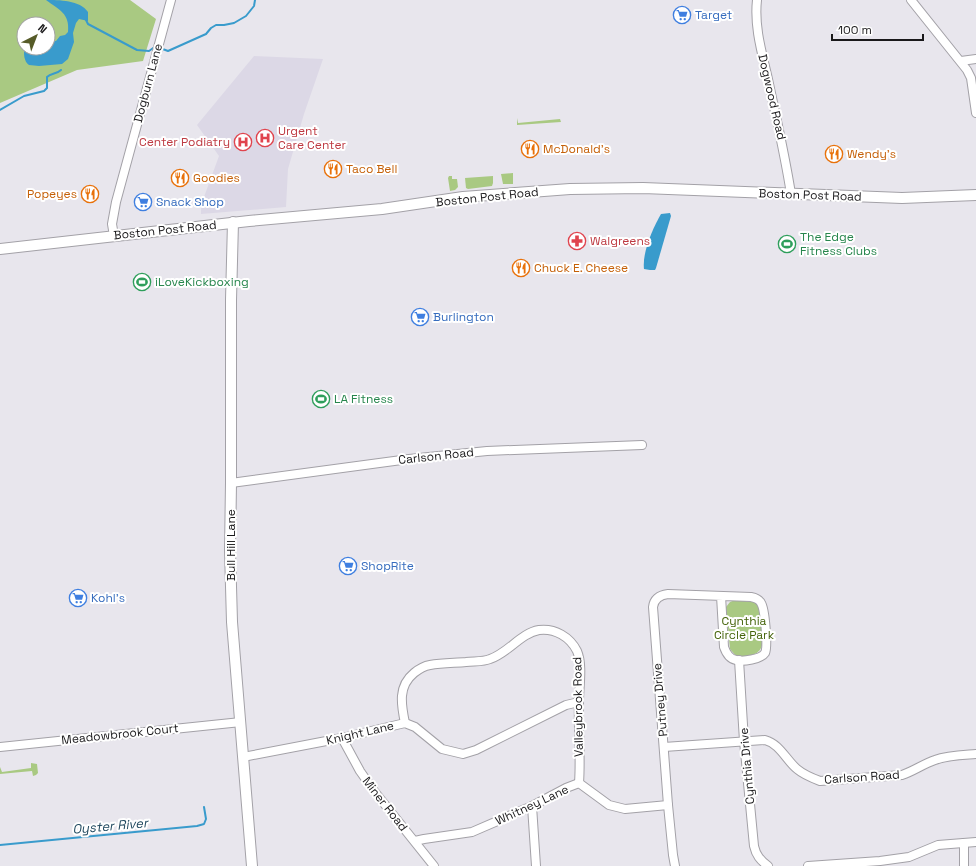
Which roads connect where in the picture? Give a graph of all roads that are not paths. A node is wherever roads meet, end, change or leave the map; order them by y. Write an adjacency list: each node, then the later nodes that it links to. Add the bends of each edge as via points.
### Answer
1 (171, 0): 10 (street, Dogburn Lane, via 116,202 112,224)
2 (757, 0): 7 (street, Dogwood Road, via 760,41)
3 (911, 0): 5 (street)
4 (976, 59): 5 (street)
5 (960, 61): 6 (street, via 971,78)
6 (976, 113)
7 (792, 194): 8 (main road, Boston Post Road, via 902,198); 9 (main road, Boston Post Road, via 643,188 570,189 463,197 382,209)
8 (976, 194)
9 (233, 222): 10 (main road, Boston Post Road); 13 (main road, Bull Hill Lane)
10 (114, 236): 11 (main road, Boston Post Road)
11 (0, 249)
12 (642, 445): 13 (street, Carlson Road, via 487,451)
13 (232, 483): 17 (main road, Bull Hill Lane, via 232,622)
14 (721, 596): 15 (street, via 725,649 730,657); 15 (street, via 755,597 763,606 766,651 757,658); 22 (street, Putney Drive, via 668,594 658,598 654,603)
15 (739, 660): 20 (street, Cynthia Drive)
16 (579, 702): 18 (street, Knight Lane, via 566,705 463,754 442,748 415,727); 18 (street, Valleybrook Road, via 580,661 573,644 564,635 539,630 491,659 430,665 416,671 405,683 402,693 401,707); 25 (street, Valleybrook Road)
17 (241, 722): 21 (street, Meadowbrook Court); 24 (main road, Bull Hill Lane)
18 (405, 723): 19 (street, Knight Lane)
19 (342, 738): 24 (street, Knight Lane); 28 (street, Miner Road, via 374,791)
20 (744, 742): 22 (street, Carlson Road); 23 (street, Carlson Road, via 771,742 797,769 820,781 902,775 933,760); 36 (street, Cynthia Drive, via 754,846 759,859)
21 (0, 747)
22 (664, 747): 26 (street, Putney Drive)
23 (976, 754)
24 (243, 757): 32 (main road, Bull Hill Lane)
25 (579, 783): 26 (street, Whitney Lane, via 609,805 626,809); 27 (street, Whitney Lane)
26 (668, 805): 35 (street, Putney Drive)
27 (532, 806): 28 (street, Whitney Lane, via 472,832); 34 (street)
28 (415, 841): 33 (street, Miner Road)
29 (976, 842): 30 (street)
30 (964, 843): 31 (street, via 938,845 909,857); 38 (street)
31 (880, 864): 37 (street)
32 (252, 866)
33 (434, 866)
34 (536, 866)
35 (675, 866)
36 (768, 866)
37 (808, 866)
38 (964, 866)

